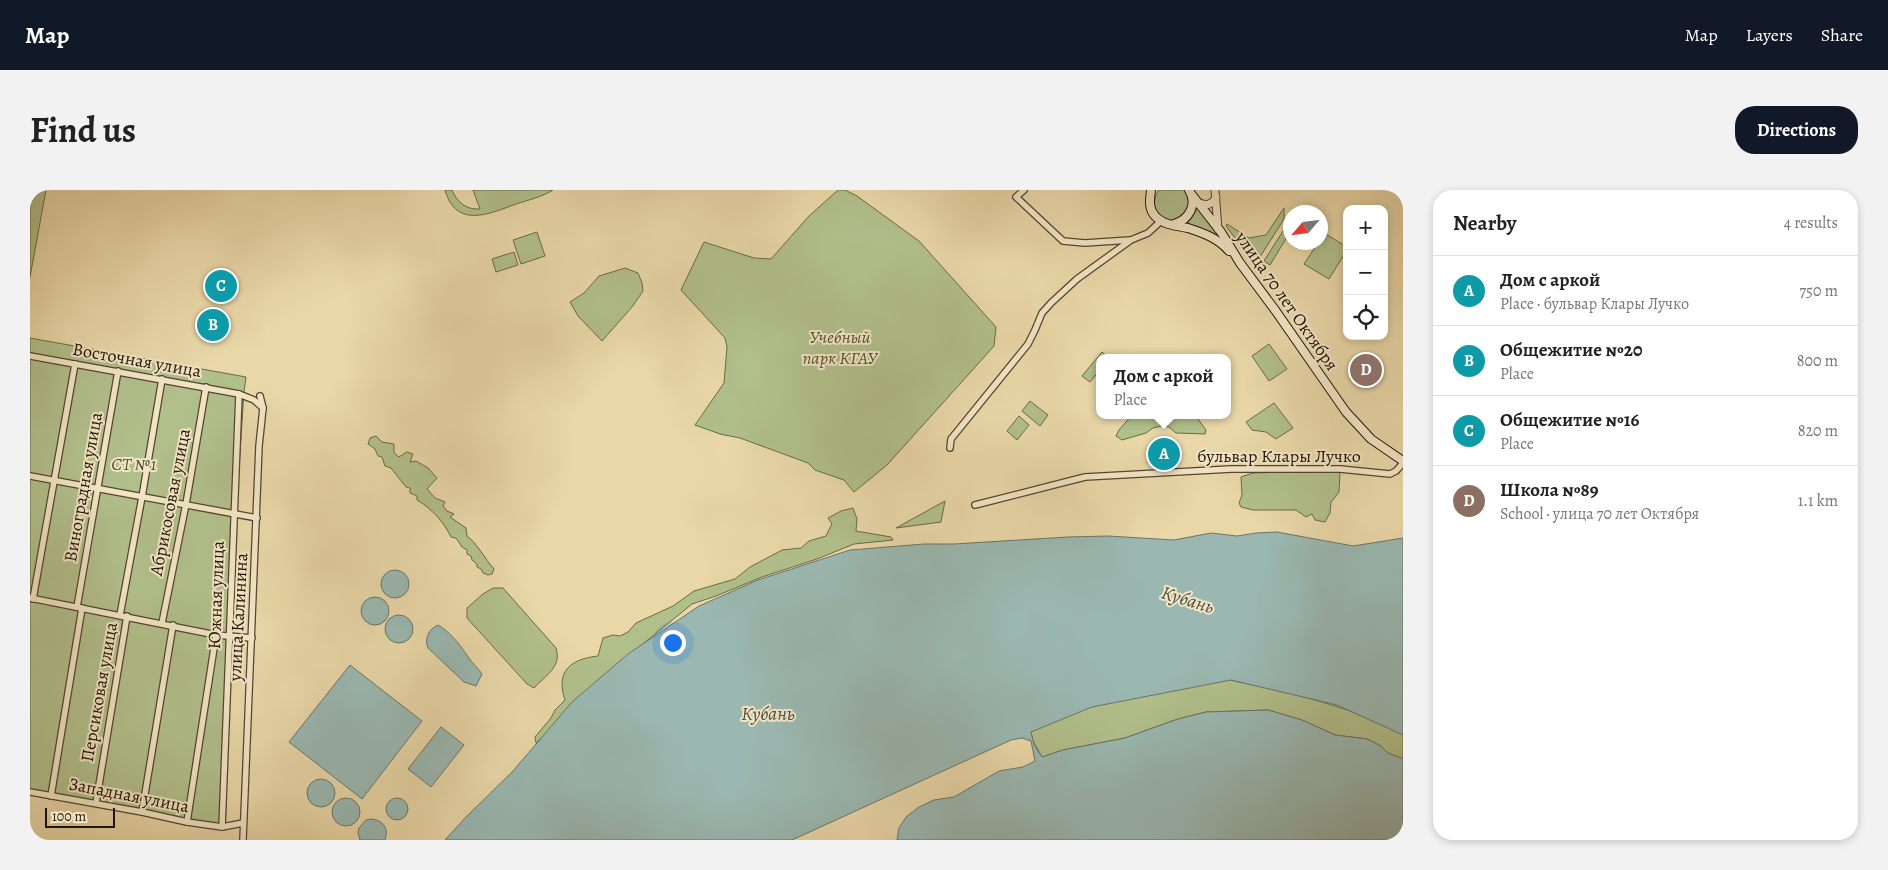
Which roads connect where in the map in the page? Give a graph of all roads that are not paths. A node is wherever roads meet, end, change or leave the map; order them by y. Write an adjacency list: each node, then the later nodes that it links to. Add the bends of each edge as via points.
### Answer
1 (1024, 190): 8 (street, via 1016,197 1063,241)
2 (1153, 190): 6 (main road, via 1151,210)
3 (1191, 193): 5 (main road, улица 70 лет Октября); 6 (main road, via 1192,206 1188,216 1180,222)
4 (1216, 193): 5 (street, via 1213,202 1207,205); 7 (street)
5 (1198, 202): 7 (main road, улица 70 лет Октября)
6 (1165, 222): 7 (main road); 8 (street)
7 (1218, 234): 19 (main road, улица 70 лет Октября, via 1356,425)
8 (1131, 240): 18 (street, via 1077,279 1042,312 1028,344 951,439)
9 (31, 357): 10 (street); 11 (street, Восточная улица)
10 (30, 364)
11 (75, 364): 12 (street, Восточная улица); 21 (street)
12 (118, 371): 13 (street, Восточная улица); 22 (street, Виноградная улица)
13 (162, 379): 14 (street, Восточная улица); 23 (street, Персиковая улица)
14 (206, 387): 15 (street, Восточная улица); 24 (street, Абрикосовая улица)
15 (239, 394): 17 (street, Восточная улица, via 254,400); 26 (street, Южная улица)
16 (260, 396): 17 (street, улица Калинина)
17 (262, 408): 27 (street, улица Калинина)
18 (950, 448)
19 (1403, 462): 25 (street, бульвар Клары Лучко, via 1390,474 1340,469 1231,469 1085,477)
20 (30, 476): 21 (street)
21 (54, 480): 22 (street); 28 (street)
22 (99, 489): 23 (street); 29 (street, Виноградная улица)
23 (142, 497): 24 (street); 30 (street, Персиковая улица)
24 (186, 504): 26 (street); 32 (street, Абрикосовая улица)
25 (975, 504)
26 (233, 513): 27 (street); 35 (street, Южная улица)
27 (257, 518): 36 (street, улица Калинина)
28 (32, 598): 29 (street)
29 (80, 608): 30 (street); 38 (street, Виноградная улица)
30 (120, 615): 31 (street)
31 (128, 616): 32 (street); 39 (street, Персиковая улица)
32 (162, 623): 33 (street)
33 (173, 625): 34 (street); 40 (street)
34 (216, 635): 35 (street); 41 (street)
35 (230, 636): 36 (street); 43 (street, Южная улица)
36 (252, 638): 42 (street, улица Калинина)
37 (30, 792): 38 (street, Западная улица)
38 (52, 796): 39 (street, Западная улица)
39 (96, 803): 40 (street, Западная улица)
40 (142, 812): 41 (street, Западная улица)
41 (187, 822): 43 (street, Западная улица)
42 (243, 823): 43 (street, Западная улица); 44 (street, улица Калинина)
43 (222, 826)
44 (244, 840)

